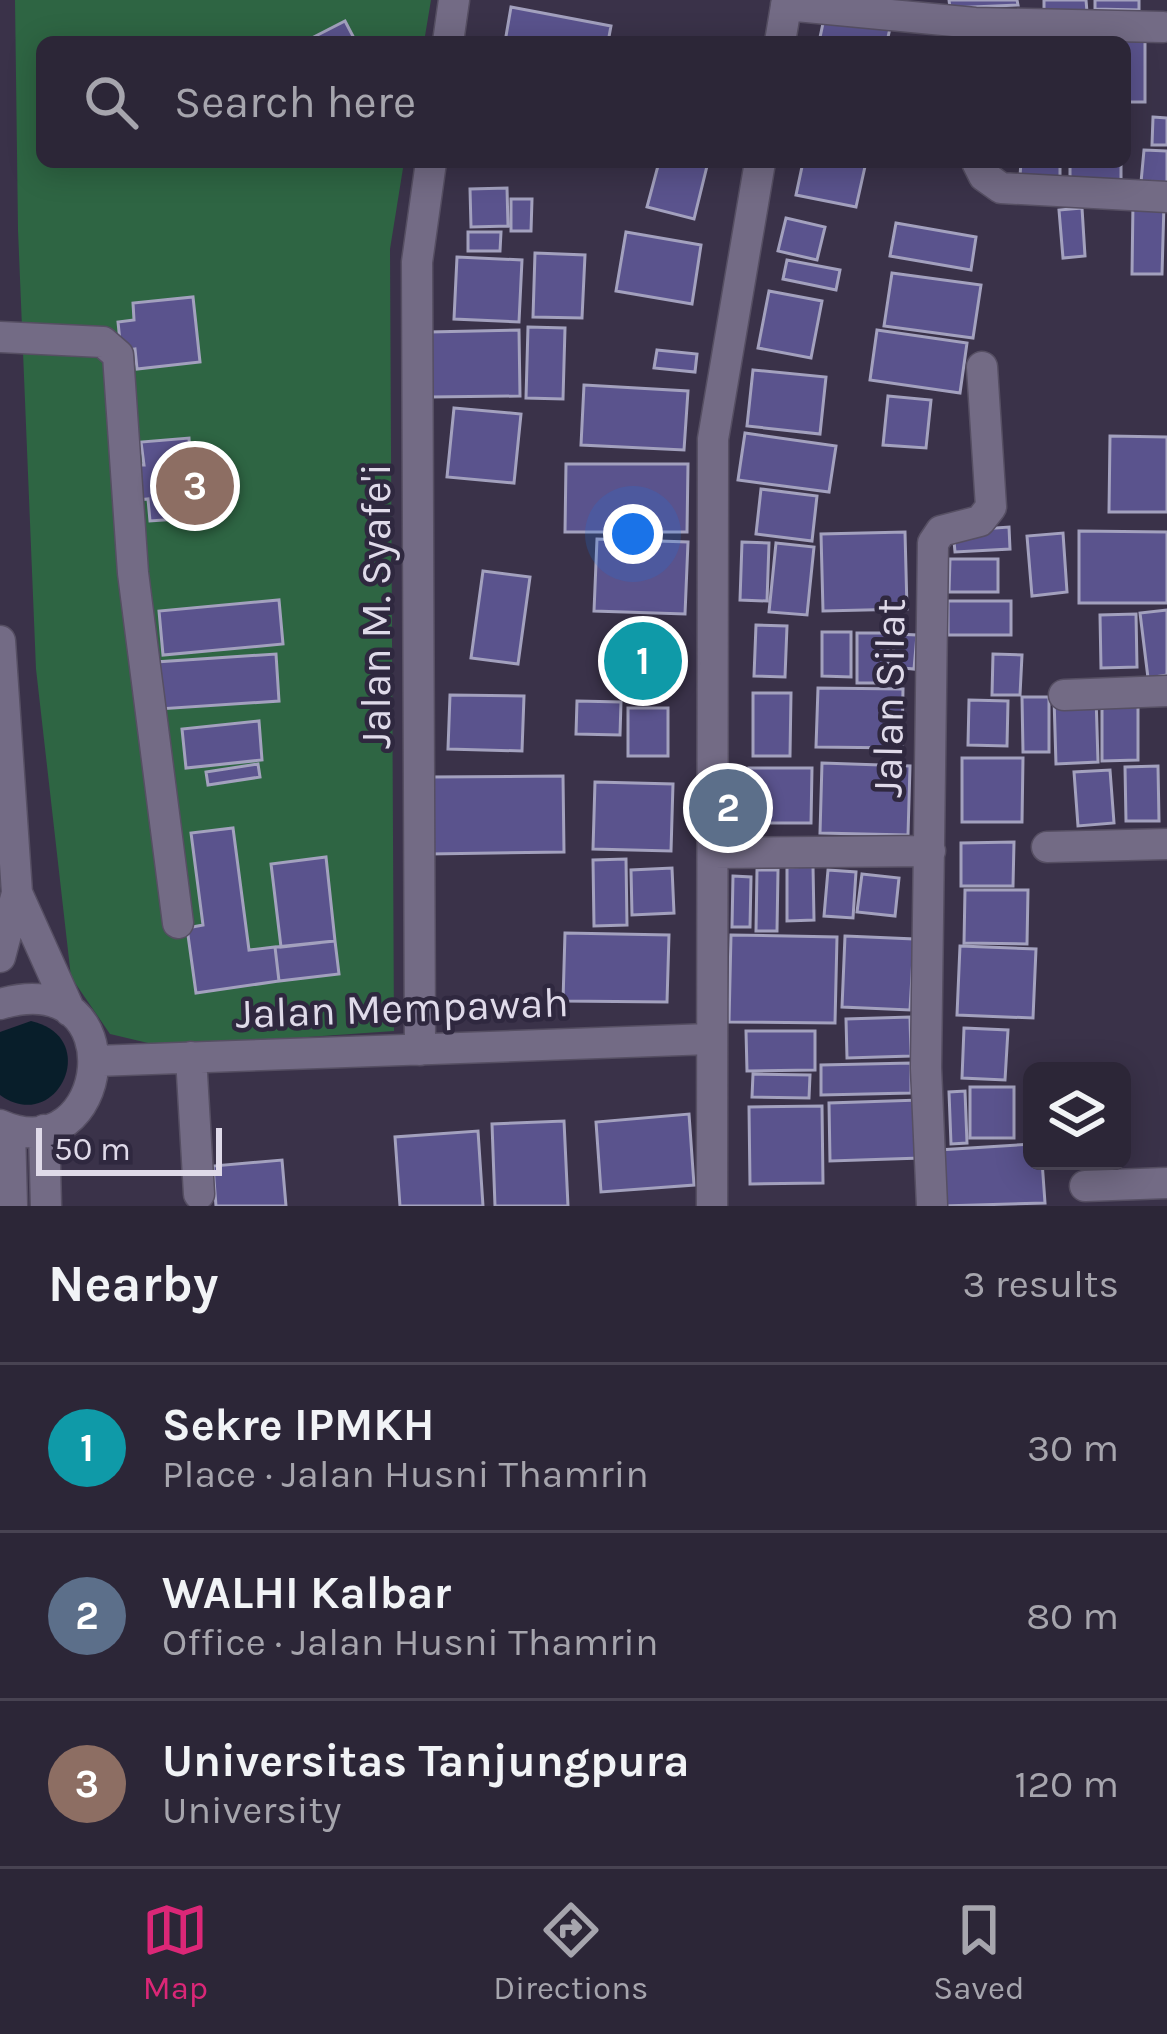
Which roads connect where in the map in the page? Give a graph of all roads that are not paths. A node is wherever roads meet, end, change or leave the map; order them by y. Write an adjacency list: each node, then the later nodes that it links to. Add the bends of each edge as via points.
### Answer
1 (454, 0): 6 (street)
2 (786, 3): 5 (street); 7 (street)
3 (1023, 12): 4 (street); 5 (street)
4 (1163, 27)
5 (975, 32)
6 (449, 36)
7 (781, 36)
8 (430, 168): 27 (street, Jalan M. Syafe'i, via 417,262)
9 (759, 168): 20 (street, via 713,439)
10 (980, 168): 11 (street, via 1000,188)
11 (1167, 197)
12 (0, 337): 22 (street, via 103,343 118,355 133,573)
13 (982, 368): 19 (street, Jalan Silat, via 992,506 980,521 941,531 933,543)
14 (0, 641): 21 (street)
15 (1167, 692): 16 (street)
16 (1064, 695)
17 (1167, 844): 18 (street)
18 (1047, 847)
19 (930, 851): 20 (street, Jalan Silat); 38 (street)
20 (714, 853): 26 (street)
21 (17, 893): 23 (street); 25 (street)
22 (178, 923)
23 (0, 957)
24 (0, 1004): 25 (street, via 48,1000)
25 (70, 1011): 29 (street)
26 (710, 1040): 27 (street, Jalan Mempawah); 37 (street)
27 (420, 1050): 28 (street, Jalan Mempawah)
28 (191, 1058): 29 (street, Jalan Mempawah); 34 (street)
29 (96, 1060): 31 (street, via 76,1112)
30 (5, 1127): 31 (street); 35 (street)
31 (44, 1130): 36 (street)
32 (1167, 1183): 33 (street)
33 (1085, 1186)
34 (199, 1194)
35 (12, 1206)
36 (46, 1206)
37 (712, 1206)
38 (932, 1206)

